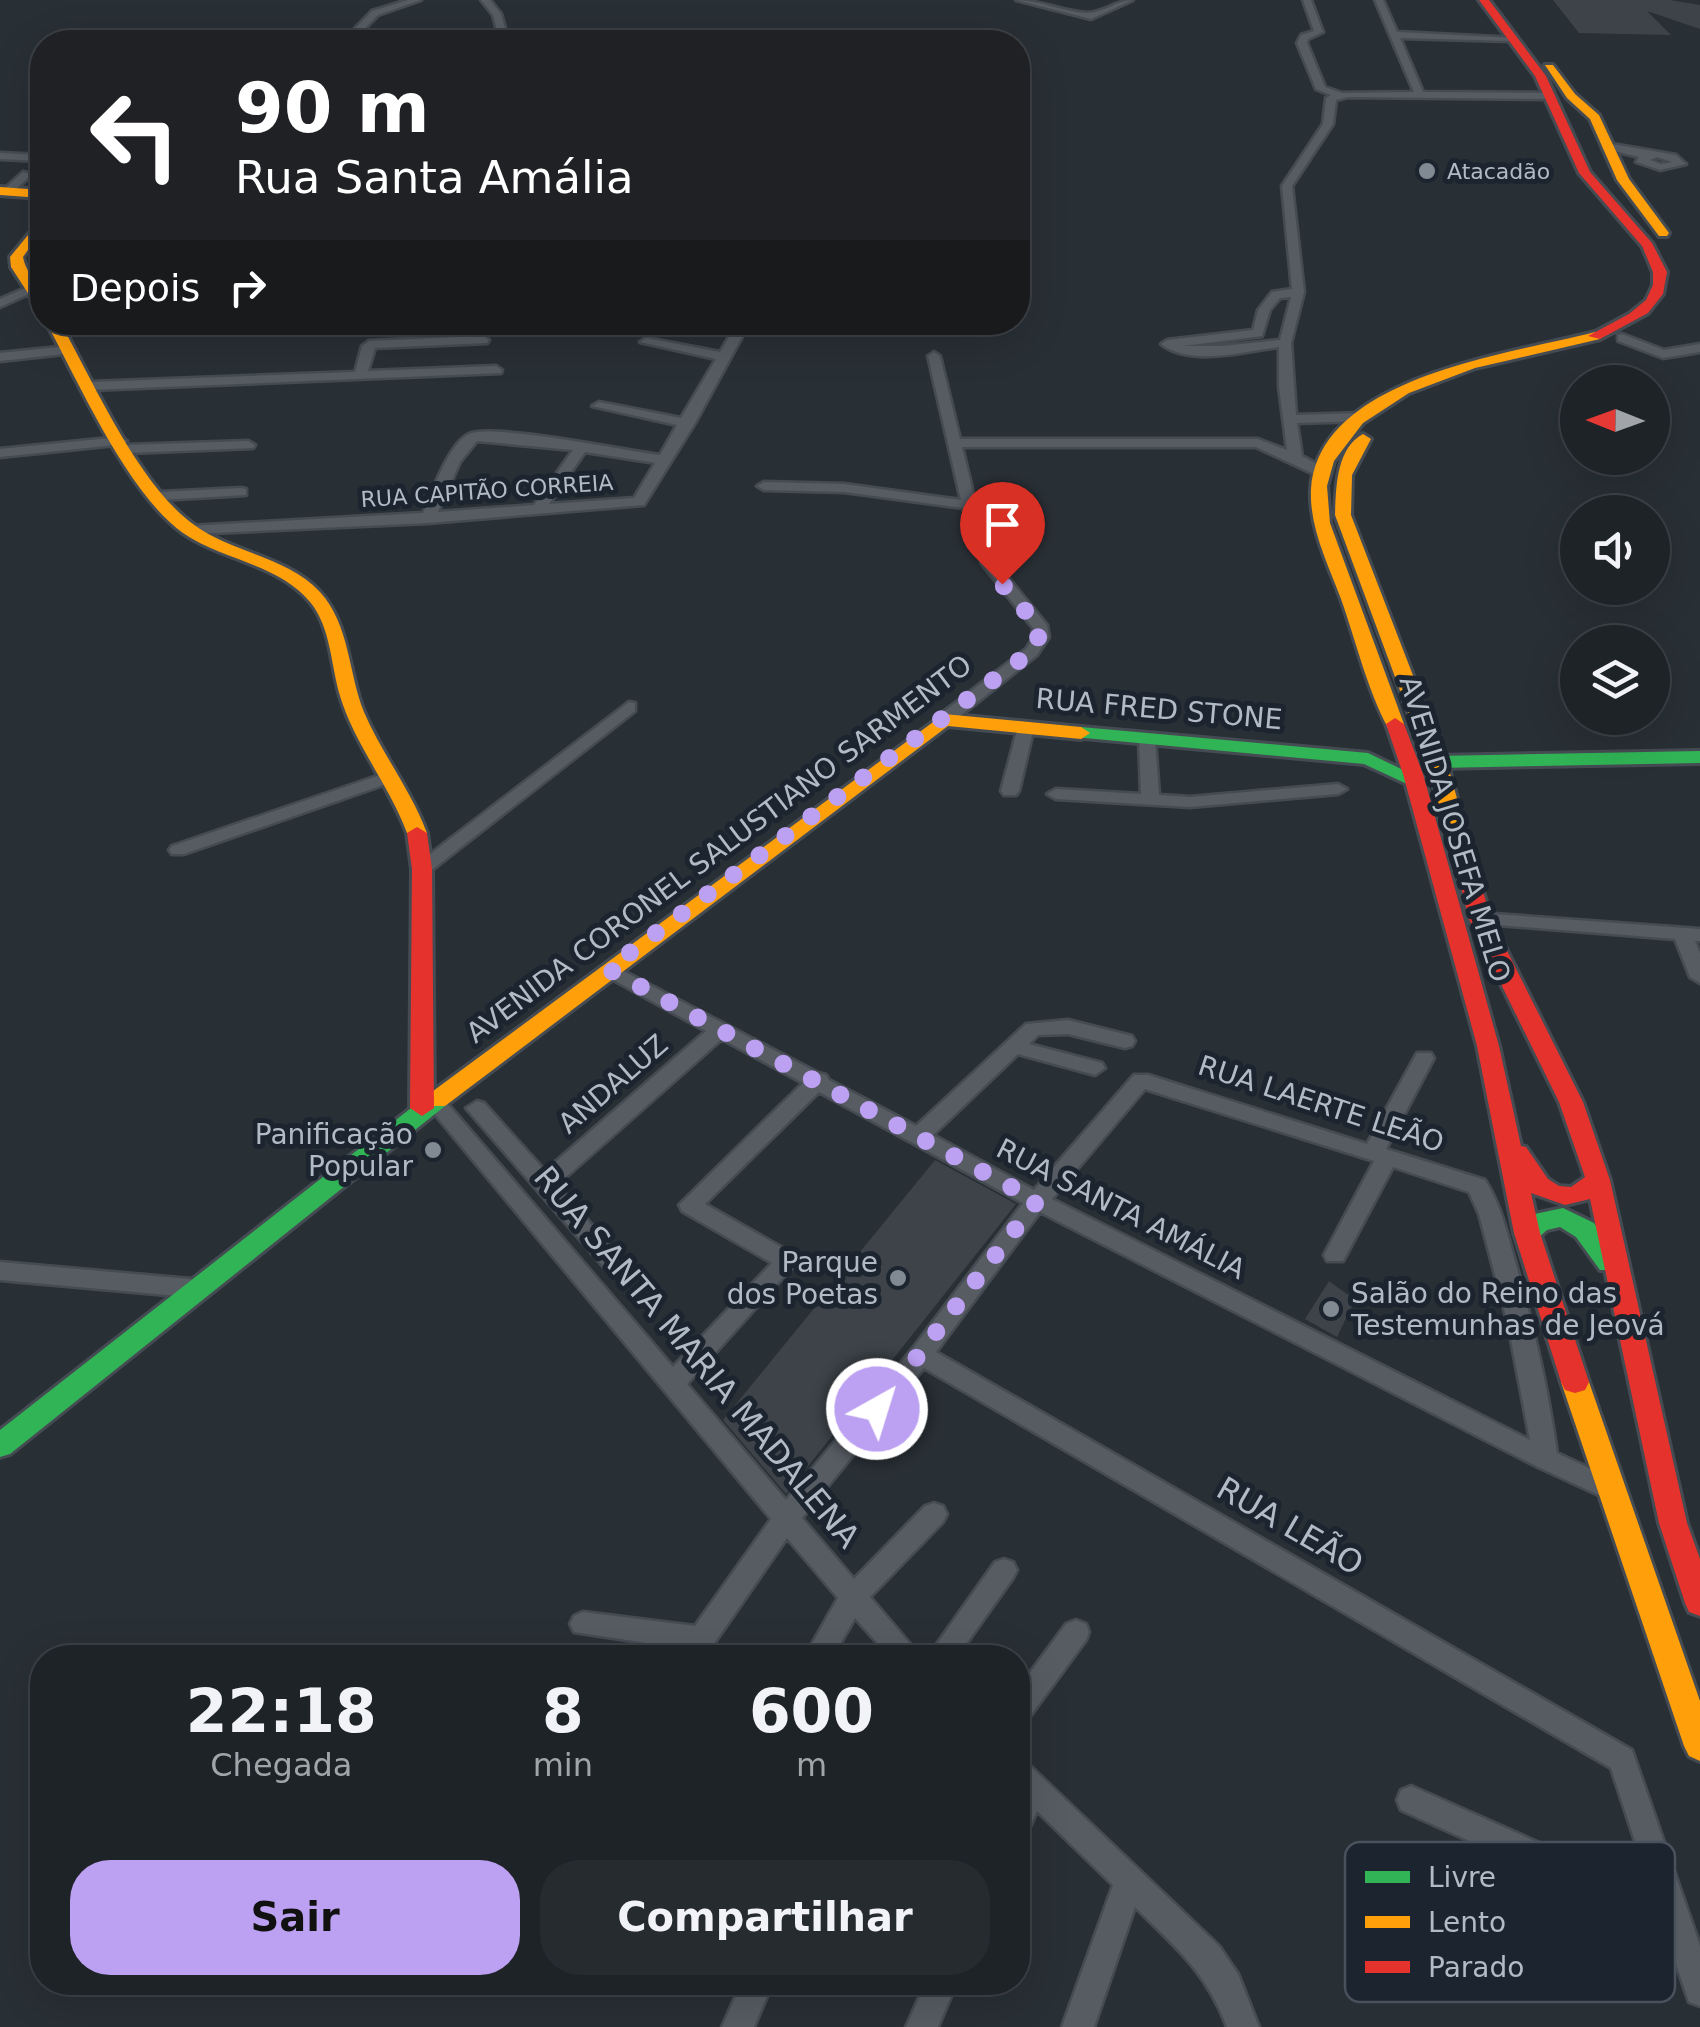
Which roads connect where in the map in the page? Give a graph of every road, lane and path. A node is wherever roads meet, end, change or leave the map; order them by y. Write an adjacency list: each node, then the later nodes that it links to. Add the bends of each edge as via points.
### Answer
1 (417, 0): 9 (street, via 375,13)
2 (484, 0): 10 (street)
3 (1020, 0): 4 (street, via 1088,16)
4 (1129, 0)
5 (1307, 0): 13 (street, via 1319,32 1302,43 1321,89)
6 (1378, 0): 11 (street)
7 (1484, 0): 12 (main road)
8 (1498, 0): 16 (main road, AVENIDA JOSEFA MELO)
9 (359, 30)
10 (501, 30)
11 (1394, 35): 12 (street); 14 (street)
12 (1511, 38): 15 (main road)
13 (1338, 94): 14 (street); 27 (street, via 1330,98 1328,124 1287,186)
14 (1420, 95): 15 (street)
15 (1551, 102): 16 (main road, via 1566,121); 17 (main road)
16 (1596, 120): 20 (main road, AVENIDA JOSEFA MELO)
17 (1562, 134): 20 (main road, via 1590,132); 44 (main road, via 1590,181 1660,260 1654,299 1602,333 1430,378)
18 (0, 156): 19 (street)
19 (30, 157)
20 (1611, 157): 21 (street); 21 (street); 31 (main road, AVENIDA JOSEFA MELO, via 1667,238 1682,278 1668,309)
21 (1644, 160): 22 (street, via 1671,168)
22 (1685, 160)
23 (27, 174): 24 (street)
24 (4, 192): 25 (main road)
25 (30, 193)
26 (20, 272): 28 (street)
27 (1298, 292): 34 (street); 34 (street, via 1276,295 1258,333 1167,344 1194,351)
28 (0, 303)
29 (60, 335): 36 (main road)
30 (737, 335): 38 (street, RUA CAPITÃO CORREIA)
31 (1622, 338): 35 (street, via 1663,354); 70 (main road, AVENIDA JOSEFA MELO, via 1452,382 1394,410 1348,458 1343,515)
32 (483, 340): 41 (street, via 372,344)
33 (646, 342): 38 (street)
34 (1284, 342): 46 (street)
35 (1700, 348)
36 (69, 350): 39 (street); 42 (main road)
37 (934, 356): 47 (street, AVENIDA CORONEL SALUSTIANO SARMENTO)
38 (726, 357): 45 (street, RUA CAPITÃO CORREIA)
39 (0, 358)
40 (496, 370): 41 (street)
41 (361, 373): 42 (street)
42 (90, 386): 49 (main road)
43 (598, 406): 45 (street)
44 (1362, 417): 46 (street); 55 (main road, via 1338,440)
45 (688, 423): 54 (street, RUA CAPITÃO CORREIA)
46 (1289, 425): 48 (street); 53 (street)
47 (955, 443): 48 (street); 59 (street, AVENIDA CORONEL SALUSTIANO SARMENTO)
48 (1258, 443): 53 (street)
49 (123, 445): 50 (street); 52 (street); 58 (main road)
50 (248, 445)
51 (580, 450): 54 (street); 60 (street); 61 (street, via 478,435 469,440)
52 (0, 454)
53 (1295, 458): 55 (street)
54 (666, 460): 60 (street, RUA CAPITÃO CORREIA, via 639,502)
55 (1320, 472): 67 (main road, AVENIDA JOSEFA MELO, via 1320,516)
56 (764, 486): 59 (street, via 844,488)
57 (241, 492): 58 (street)
58 (160, 496): 62 (main road)
59 (969, 505): 64 (street, AVENIDA CORONEL SALUSTIANO SARMENTO, via 988,564 1041,634 1036,648)
60 (539, 509): 61 (street, RUA CAPITÃO CORREIA)
61 (428, 518): 62 (street, RUA CAPITÃO CORREIA)
62 (190, 530): 71 (main road, via 315,594 333,628 354,710)
63 (628, 707): 78 (street)
64 (944, 720): 65 (main road, RUA FRED STONE); 81 (main road, AVENIDA CORONEL SALUSTIANO SARMENTO)
65 (1026, 727): 66 (main road, RUA FRED STONE); 74 (street)
66 (1147, 738): 69 (main road, RUA FRED STONE); 76 (street)
67 (1404, 746): 69 (main road, RUA FRED STONE); 72 (main road, AVENIDA JOSEFA MELO)
68 (1700, 757): 70 (main road)
69 (1368, 758): 72 (main road, RUA FRED STONE)
70 (1436, 762): 79 (main road, AVENIDA JOSEFA MELO)
71 (389, 777): 77 (street); 78 (main road, via 418,836)
72 (1414, 780): 89 (main road, AVENIDA JOSEFA MELO)
73 (1338, 789): 76 (street, via 1227,801)
74 (1010, 792)
75 (1056, 794): 76 (street)
76 (1150, 800)
77 (178, 850)
78 (422, 869): 87 (main road)
79 (1480, 919): 80 (street); 92 (main road, AVENIDA JOSEFA MELO, via 1571,1102)
80 (1691, 934): 82 (street)
81 (608, 969): 83 (street, RUA SANTA AMÁLIA); 87 (main road, AVENIDA CORONEL SALUSTIANO SARMENTO)
82 (1700, 977)
83 (720, 1030): 86 (street, RUA SANTA AMÁLIA); 93 (street, ANDALUZ)
84 (1012, 1046): 84 (street, via 1026,1032 1044,1028 1114,1038 1089,1066); 90 (street)
85 (1424, 1058): 91 (street)
86 (818, 1080): 90 (street, RUA SANTA AMÁLIA); 104 (street, via 690,1205 787,1261)
87 (428, 1104): 101 (main road, AVENIDA CORONEL SALUSTIANO SARMENTO); 104 (street, RUA SANTA MARIA MADALENA)
88 (477, 1108): 93 (street)
89 (1505, 1128): 92 (main road, via 1542,1190 1576,1197); 95 (main road, AVENIDA JOSEFA MELO)
90 (919, 1136): 94 (street, RUA SANTA AMÁLIA)
91 (1380, 1155): 94 (street, RUA LAERTE LEÃO, via 1141,1080); 96 (street); 99 (street, RUA LAERTE LEÃO, via 1480,1189)
92 (1598, 1180): 102 (main road, AVENIDA JOSEFA MELO)
93 (545, 1183): 97 (street)
94 (1037, 1201): 103 (street); 106 (street, RUA SANTA AMÁLIA)
95 (1527, 1233): 100 (main road, AVENIDA JOSEFA MELO); 102 (main road, via 1556,1218 1582,1223)
96 (1335, 1255)
97 (617, 1267)
98 (0, 1270): 101 (street)
99 (1509, 1280): 100 (street); 106 (street)
100 (1540, 1280): 107 (main road, AVENIDA JOSEFA MELO)
101 (190, 1288): 105 (main road, AVENIDA CORONEL SALUSTIANO SARMENTO)
102 (1626, 1297): 110 (main road, AVENIDA JOSEFA MELO)
103 (921, 1355): 109 (street); 126 (street, RUA LEÃO, via 1622,1760)
104 (674, 1382): 109 (street, RUA SANTA MARIA MADALENA)
105 (0, 1446)
106 (1545, 1459): 107 (street, RUA SANTA AMÁLIA)
107 (1612, 1490): 122 (main road, AVENIDA JOSEFA MELO)
108 (934, 1514): 112 (street)
109 (788, 1516): 112 (street, RUA SANTA MARIA MADALENA); 117 (street)
110 (1687, 1524): 113 (main road, AVENIDA JOSEFA MELO)
111 (1004, 1570): 120 (street)
112 (853, 1597): 118 (street); 119 (street, RUA SANTA MARIA MADALENA)
113 (1700, 1603)
114 (584, 1624): 116 (street)
115 (1076, 1632): 121 (street)
116 (680, 1645)
117 (696, 1645)
118 (825, 1645)
119 (897, 1645)
120 (949, 1645)
121 (1030, 1694)
122 (1700, 1746)
123 (1030, 1786): 127 (street)
124 (1411, 1800): 125 (street)
125 (1505, 1842)
126 (1649, 1842)
127 (1130, 1881): 134 (street); 135 (street, via 1208,1957)
128 (1675, 1921): 129 (street)
129 (1700, 1991)
130 (752, 1995): 132 (street)
131 (936, 1995): 133 (street)
132 (738, 2027)
133 (922, 2027)
134 (1078, 2027)
135 (1243, 2027)

